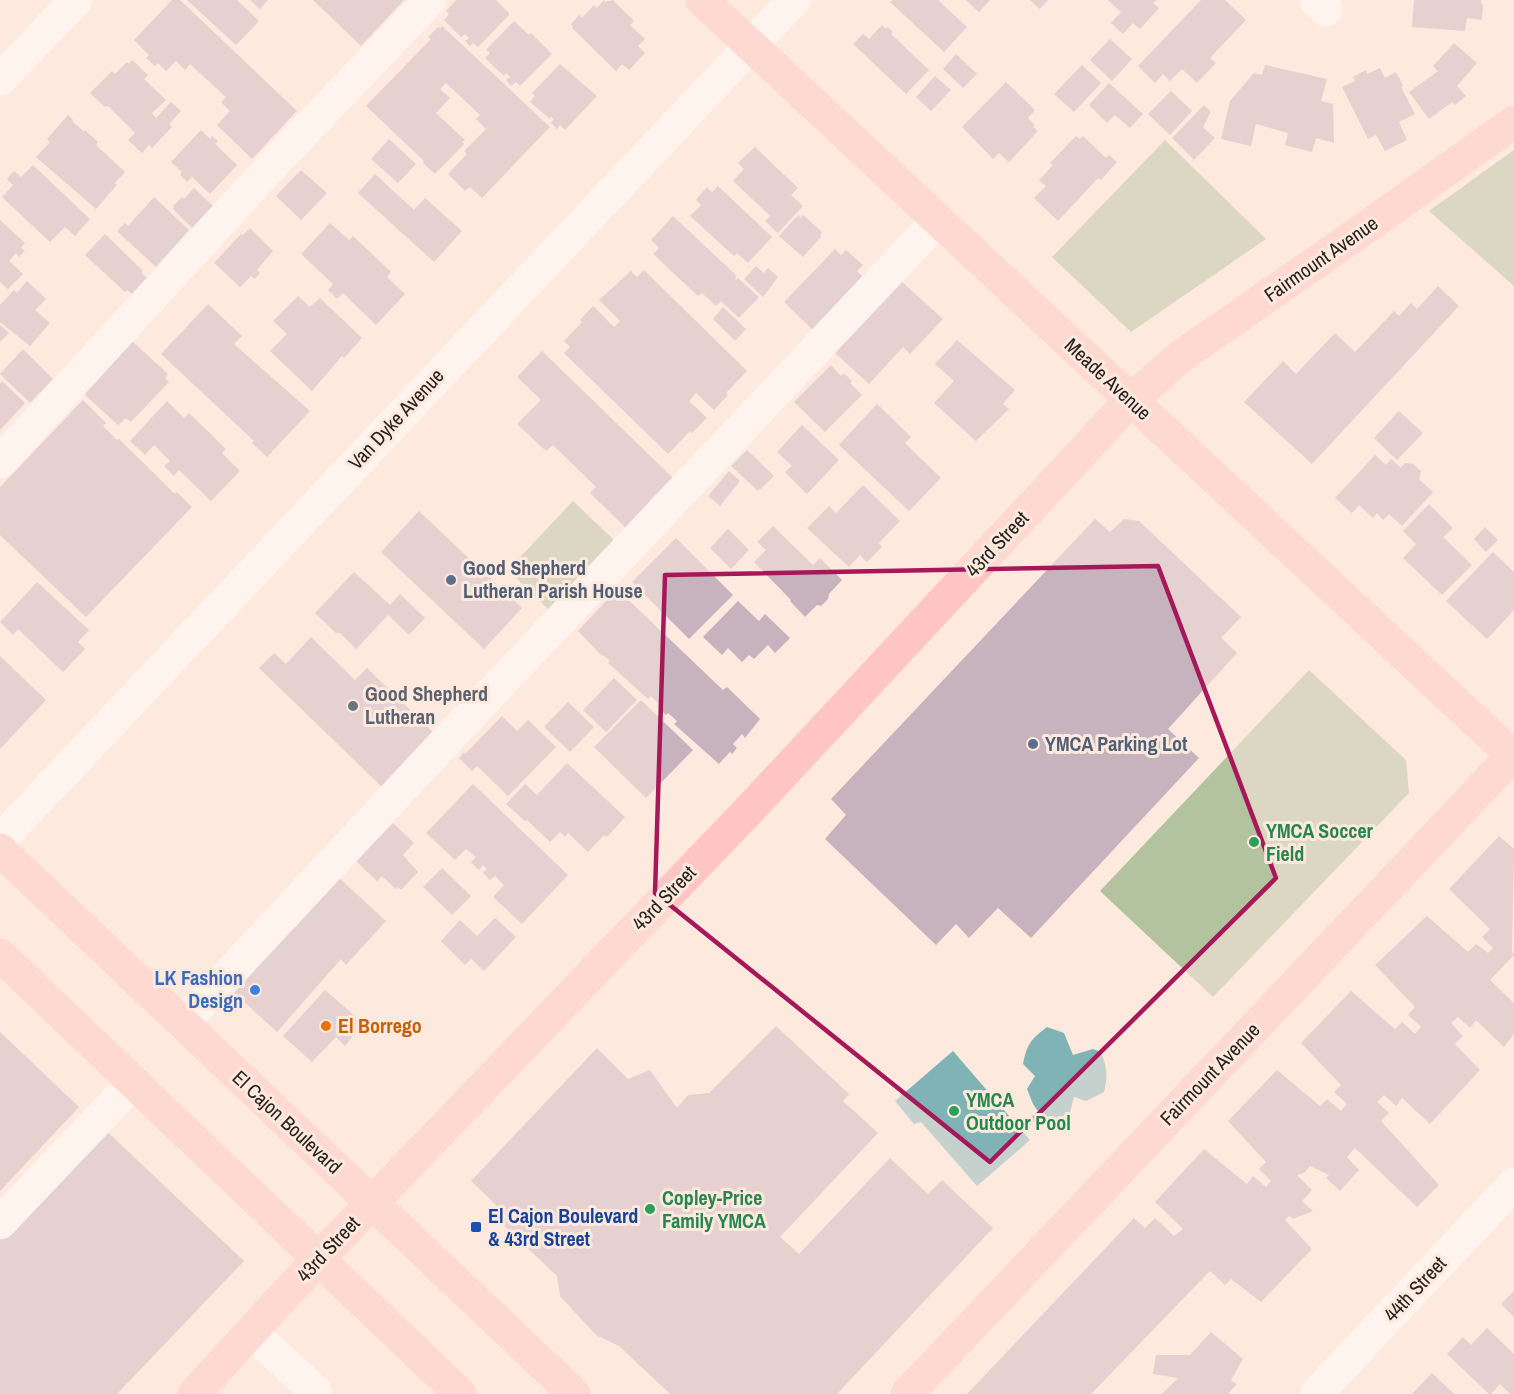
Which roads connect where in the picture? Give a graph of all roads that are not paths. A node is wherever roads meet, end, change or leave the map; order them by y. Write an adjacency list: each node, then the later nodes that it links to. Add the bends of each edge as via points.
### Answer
1 (76, 0): 6 (street)
2 (430, 0): 10 (street)
3 (702, 0): 5 (main road, Meade Avenue)
4 (794, 0): 5 (street, Van Dyke Avenue)
5 (751, 46): 8 (main road, Meade Avenue); 12 (street, Van Dyke Avenue)
6 (0, 80)
7 (1514, 122): 9 (main road, Fairmount Avenue, via 1180,357)
8 (938, 220): 9 (main road, Meade Avenue); 15 (street)
9 (1131, 400): 11 (main road, Meade Avenue); 18 (main road, 43rd Street, via 748,810)
10 (0, 462)
11 (1514, 756): 26 (main road, Fairmount Avenue)
12 (0, 840)
13 (0, 850): 15 (main road, El Cajon Boulevard)
14 (0, 955): 16 (main road)
15 (182, 1024): 18 (main road, El Cajon Boulevard)
16 (134, 1082): 19 (street); 20 (main road)
17 (1514, 1184): 27 (street, 44th Street)
18 (372, 1203): 20 (main road, 43rd Street); 25 (main road, El Cajon Boulevard)
19 (0, 1222)
20 (319, 1258): 21 (main road, 43rd Street); 23 (main road)
21 (251, 1332): 22 (street); 24 (main road, 43rd Street)
22 (317, 1393)
23 (458, 1393)
24 (194, 1394)
25 (574, 1394)
26 (907, 1394)
27 (1316, 1394)

